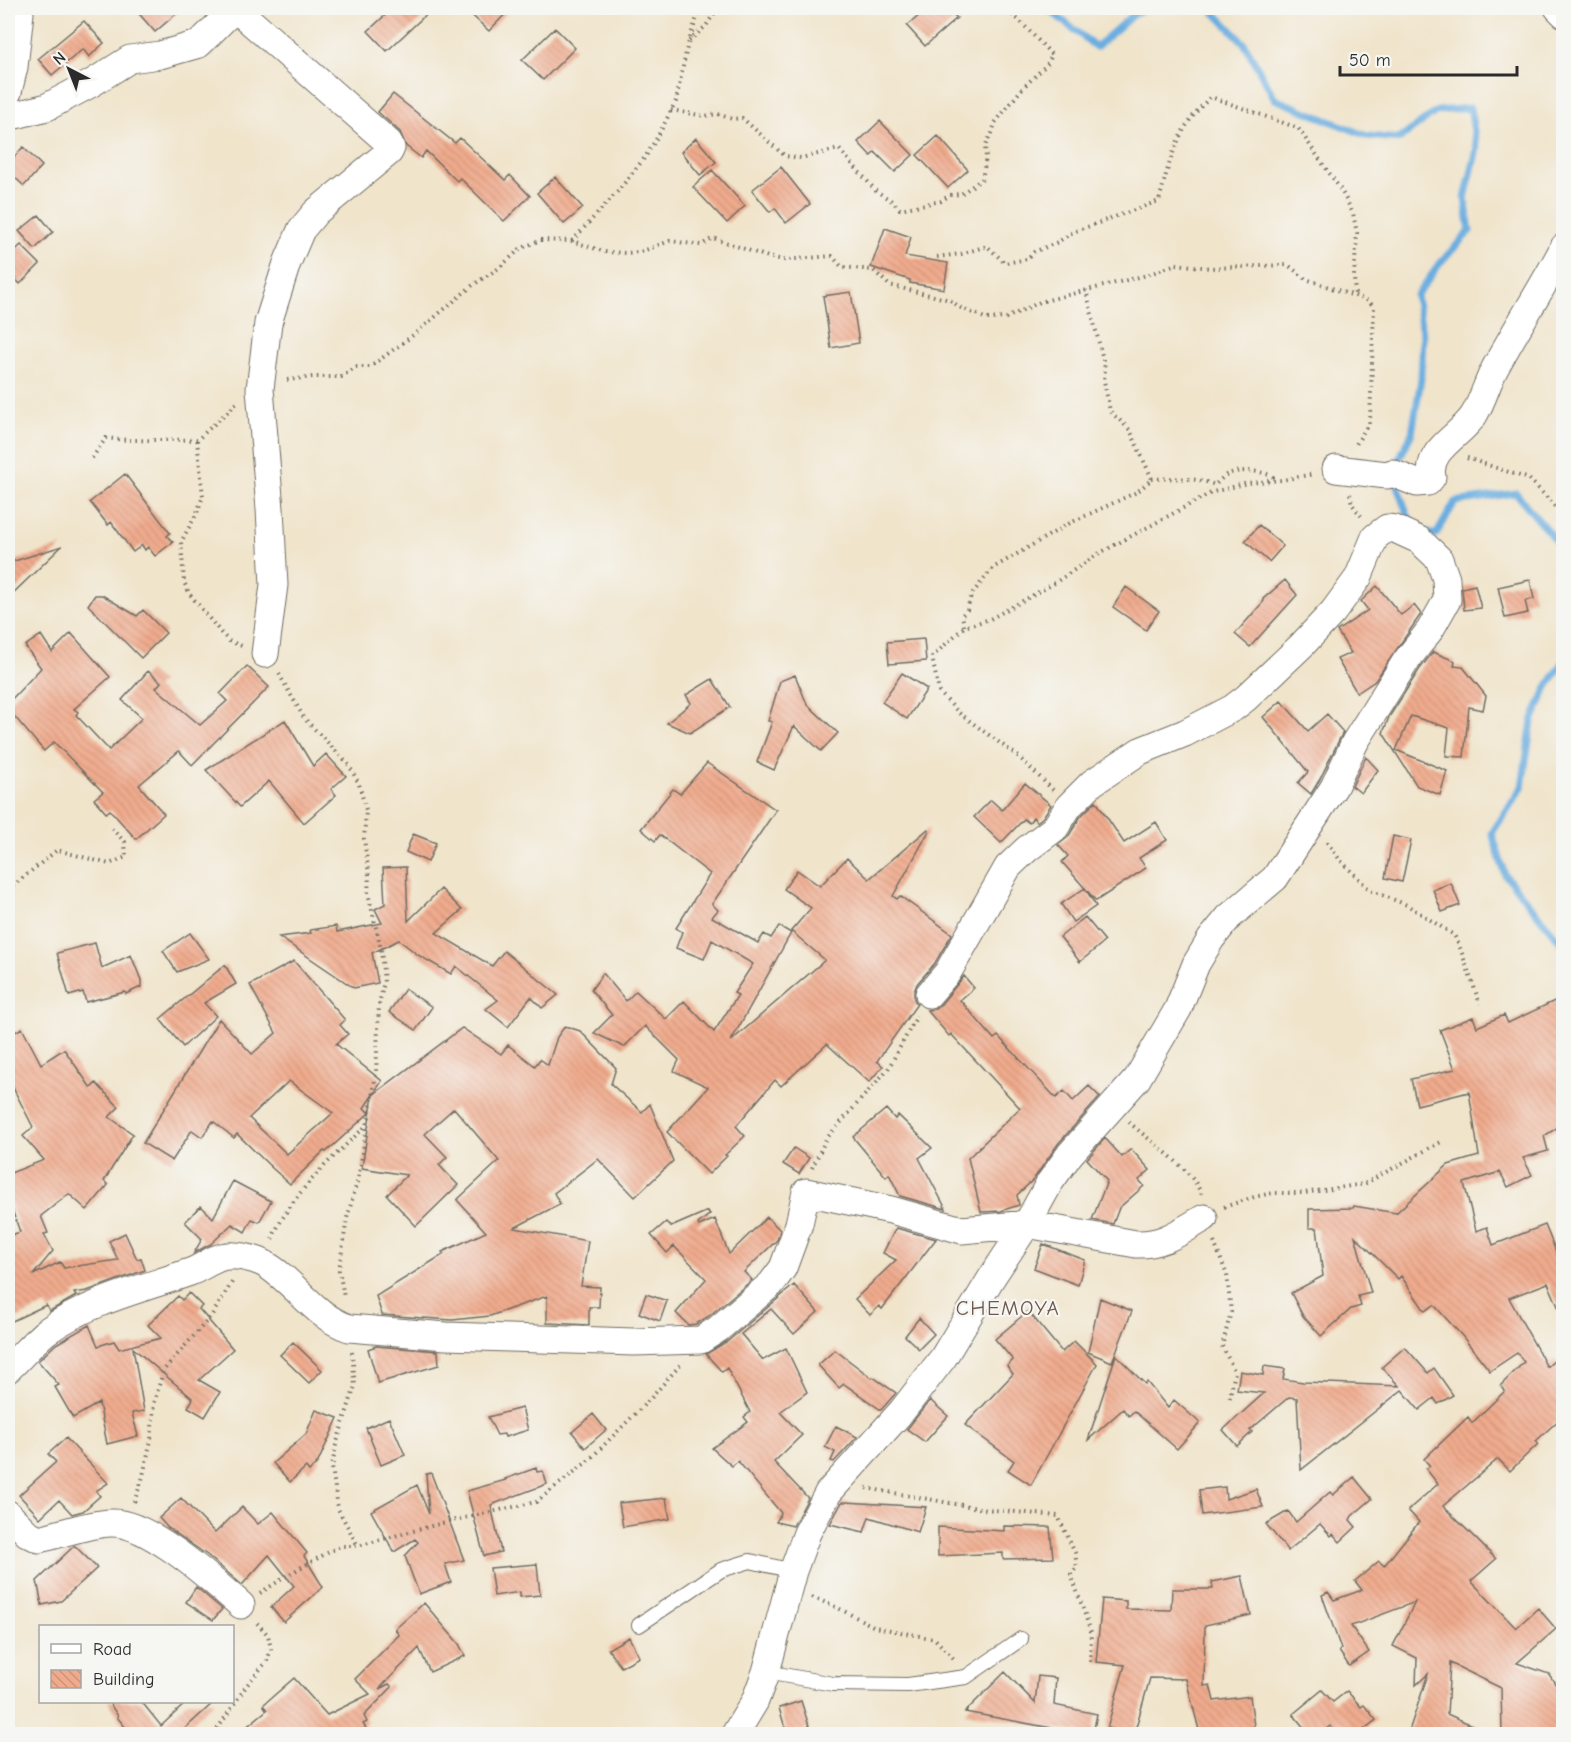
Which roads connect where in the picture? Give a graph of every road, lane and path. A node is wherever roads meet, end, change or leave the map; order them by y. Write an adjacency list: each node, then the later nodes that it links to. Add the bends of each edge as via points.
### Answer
1 (235, 8): 11 (street, via 199,44 160,55 130,58 46,107 16,115); 17 (street, via 391,148 316,212 301,230 268,323)
2 (700, 8): 8 (path)
3 (722, 8): 8 (path)
4 (1003, 8): 10 (path, via 1052,55 995,123 985,146 982,179 961,194 941,201 900,209 876,191 839,148 801,158 785,156 742,118)
5 (1558, 8): 7 (street)
6 (20, 13): 9 (street)
7 (1563, 14)
8 (688, 41): 10 (path)
9 (8, 92)
10 (671, 110): 12 (path, via 646,156)
11 (8, 111)
12 (572, 241): 15 (path, via 605,252 626,253 670,241 701,244 712,238 784,260 832,256 842,267 873,270 889,285 950,300 987,319 1006,318 1040,302); 17 (path, via 540,240 520,249 370,367 356,367 341,376 286,380)
13 (1563, 248): 19 (street, via 1494,369 1474,416)
14 (937, 257): 16 (path, via 987,246 1005,263 1028,259 1073,232 1159,201 1180,133 1194,111 1211,97 1298,128 1353,213 1357,233)
15 (1086, 290): 16 (path, via 1176,264 1210,268 1288,265 1306,279); 22 (path, via 1105,368 1110,411 1130,430)
16 (1355, 296): 21 (path, via 1369,301 1374,308 1370,421 1347,463)
17 (260, 389): 18 (path, via 243,398); 28 (street, via 274,585)
18 (198, 440): 20 (path, via 106,438); 26 (path, via 203,496 181,542 184,582)
19 (1441, 448): 21 (street, via 1430,468 1432,477 1428,482 1417,483 1392,473); 24 (path, via 1529,479)
20 (92, 458)
21 (1336, 469): 23 (path); 25 (path, via 1346,480 1352,504)
22 (1152, 479): 23 (path, via 1182,478 1215,485 1228,474 1250,471 1266,472 1273,477); 27 (path, via 1137,492 1070,523 993,568 971,595 962,615)
23 (1267, 481): 27 (path, via 1212,492 990,619)
24 (1563, 515)
25 (1375, 537): 30 (street, via 1358,578 1333,612 1246,698 1185,734 1140,751 1092,783); 31 (street, via 1387,528 1419,540 1439,559 1446,579 1447,600 1355,742)
26 (189, 593)
27 (964, 627): 30 (path, via 932,657 939,692 959,713 1020,757)
28 (265, 654)
29 (349, 765): 41 (path, via 366,810 368,893 384,982 367,1125 315,1175)
30 (1069, 806): 34 (street, via 1055,828 1008,867 948,972)
31 (1312, 822): 35 (path, via 1340,860 1370,890 1407,905 1454,935); 40 (street, via 1275,878 1229,917 1211,939 1178,1009 1137,1079 1070,1154)
32 (112, 829): 33 (path, via 125,842 126,857 109,864 57,850)
33 (8, 890)
34 (929, 994): 37 (path, via 888,1069 826,1139 815,1159)
35 (1480, 1004)
36 (1441, 1142): 38 (path, via 1364,1184)
37 (806, 1192): 40 (street, via 962,1230); 42 (street, via 783,1268 771,1284)
38 (1241, 1200)
39 (1204, 1218): 40 (street, via 1153,1245)
40 (1028, 1224): 44 (street, via 943,1358 902,1411)
41 (257, 1261): 42 (street, via 335,1322 349,1328 457,1336 634,1342); 43 (street, via 222,1257 106,1301 45,1332); 46 (path, via 236,1276 212,1315 163,1371 142,1480)
42 (701, 1340): 48 (path, via 651,1398 587,1462 536,1502 358,1546 340,1546)
43 (8, 1369)
44 (836, 1483): 47 (street, via 807,1533); 51 (path, via 984,1509 1058,1516 1075,1553 1077,1568 1071,1574 1090,1632)
45 (8, 1514): 46 (street, via 39,1539 111,1522)
46 (126, 1524): 48 (street, via 174,1551)
47 (791, 1579): 49 (lane, via 750,1561 722,1570); 52 (street); 53 (path, via 875,1627 935,1639)
48 (241, 1605): 54 (path, via 268,1635 271,1649)
49 (639, 1625)
50 (1022, 1639): 53 (lane)
51 (1090, 1665)
52 (766, 1672): 53 (lane, via 833,1684 897,1685); 55 (street, via 755,1701)
53 (968, 1675)
54 (214, 1734)
55 (735, 1734)

